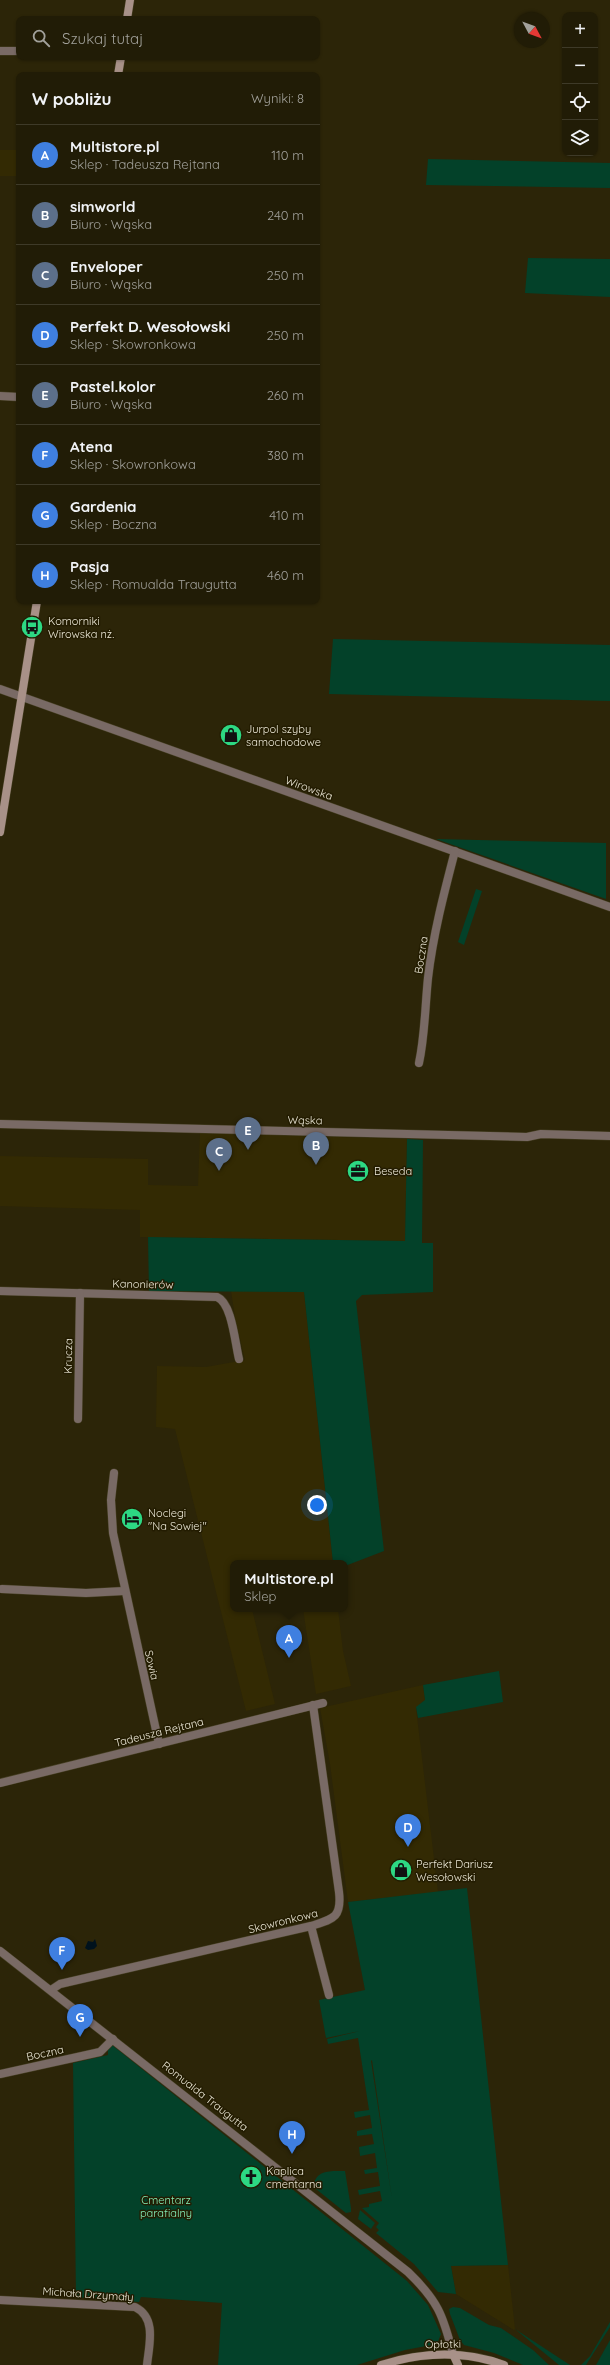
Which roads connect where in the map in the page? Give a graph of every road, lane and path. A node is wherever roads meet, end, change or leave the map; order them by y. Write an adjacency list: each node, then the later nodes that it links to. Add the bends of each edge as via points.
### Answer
1 (130, 0): 2 (street)
2 (127, 16)
3 (0, 51): 4 (street)
4 (16, 52)
5 (120, 60): 6 (street)
6 (118, 72)
7 (0, 396): 8 (street)
8 (16, 397)
9 (36, 604): 11 (street)
10 (0, 689): 11 (street, Wirowska)
11 (21, 697): 12 (street); 13 (street, Wirowska)
12 (0, 832)
13 (455, 851): 14 (street, Wirowska); 15 (street, Boczna, via 435,936)
14 (610, 907)
15 (419, 1063)
16 (0, 1124): 17 (street, Wąska)
17 (610, 1136)
18 (0, 1290): 19 (street, Kanonierów)
19 (80, 1293): 20 (street, Kanonierów, via 203,1296 222,1299 228,1308); 21 (street, Krucza)
20 (239, 1359)
21 (78, 1419)
22 (114, 1473): 24 (street, Sowia, via 111,1522)
23 (2, 1589): 24 (street, via 86,1593)
24 (124, 1591): 27 (street, Sowia)
25 (323, 1703): 26 (street, Tadeusza Rejtana)
26 (313, 1705): 27 (street, Tadeusza Rejtana); 29 (street, Skowronkowa, via 340,1906 331,1919)
27 (159, 1744): 28 (street, Tadeusza Rejtana)
28 (0, 1783)
29 (311, 1926): 31 (street, Skowronkowa, via 60,1984); 32 (street)
30 (0, 1950): 31 (street, Romualda Traugutta)
31 (51, 1990): 33 (street, Romualda Traugutta)
32 (329, 1996)
33 (113, 2039): 34 (street, Boczna, via 100,2052); 36 (street, Romualda Traugutta, via 395,2261 423,2287 438,2306 447,2328)
34 (0, 2074)
35 (0, 2300): 37 (street, Michała Drzymały, via 135,2307 144,2313 149,2323)
36 (453, 2354): 38 (street, Opłotki, via 423,2355); 39 (street); 40 (street, Opłotki, via 478,2357)
37 (147, 2365)
38 (381, 2365)
39 (458, 2365)
40 (504, 2365)

